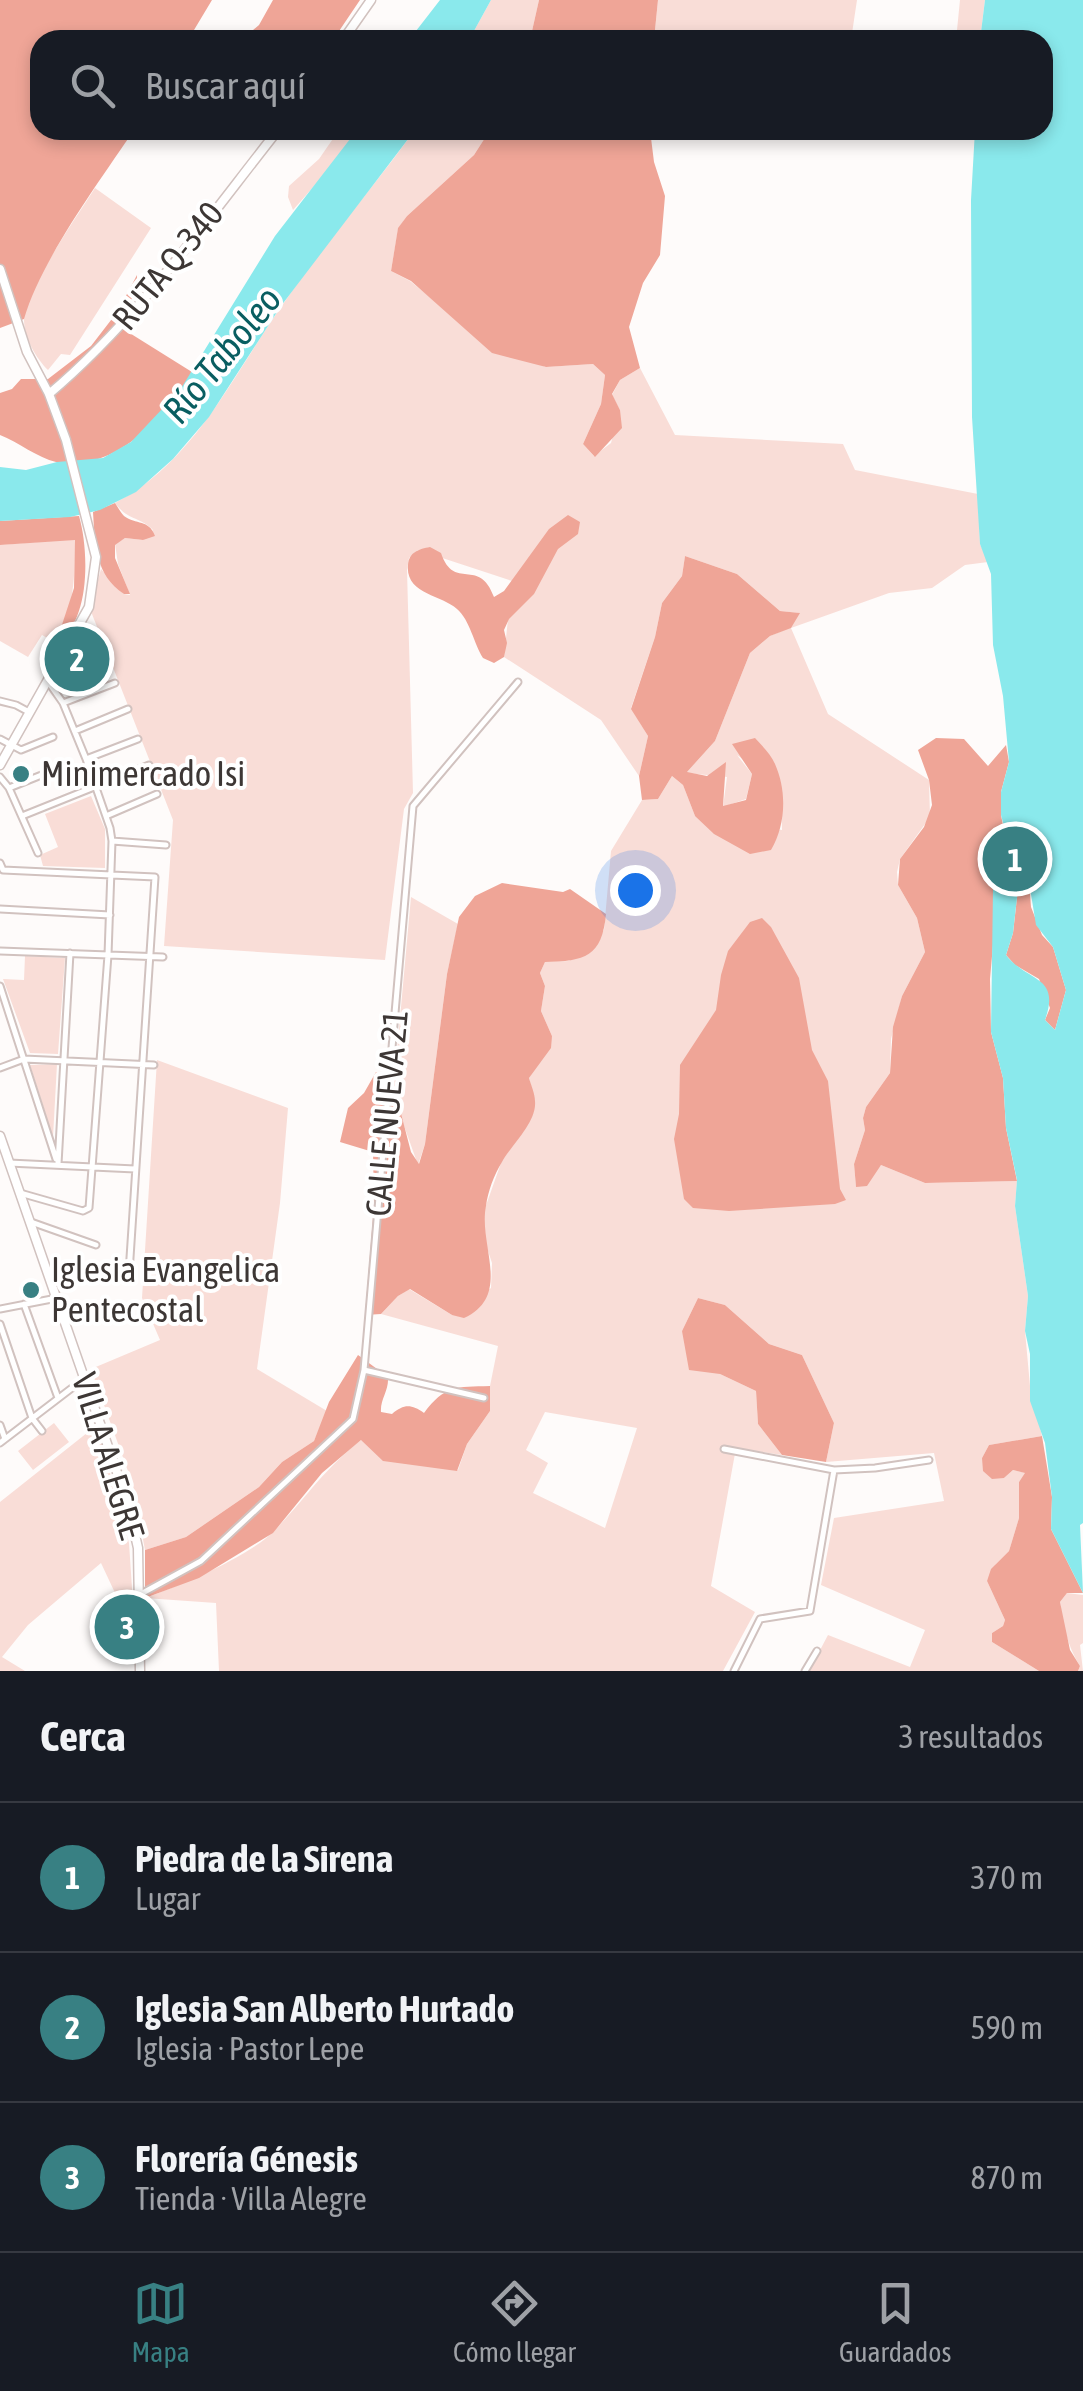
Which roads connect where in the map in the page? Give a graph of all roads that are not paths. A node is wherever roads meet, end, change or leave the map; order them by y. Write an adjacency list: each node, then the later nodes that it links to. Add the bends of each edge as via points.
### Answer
1 (371, 0): 2 (street)
2 (350, 30)
3 (270, 140): 5 (street, RUTA Q-340, via 140,302)
4 (0, 269): 5 (street, via 27,352)
5 (49, 394): 7 (street, via 96,557 89,607)
6 (518, 682): 60 (street, CALLE NUEVA 21, via 413,806)
7 (49, 683): 10 (street); 12 (street)
8 (114, 683): 10 (street)
9 (0, 701): 12 (street)
10 (63, 704): 13 (street)
11 (128, 710): 13 (street)
12 (31, 713): 17 (street)
13 (75, 732): 18 (street)
14 (53, 737): 17 (street, via 22,750)
15 (0, 739): 17 (street)
16 (138, 739): 18 (street)
17 (11, 746): 19 (street)
18 (86, 759): 23 (street)
19 (0, 765)
20 (64, 766): 24 (street)
21 (149, 766): 23 (street)
22 (0, 777): 24 (street)
23 (96, 787): 26 (street); 27 (street)
24 (10, 788): 26 (street)
25 (158, 794): 27 (street)
26 (22, 816): 30 (street)
27 (106, 816): 28 (street)
28 (112, 841): 29 (street); 32 (street)
29 (166, 845)
30 (38, 853)
31 (0, 863): 32 (street, via 2,870)
32 (110, 875): 34 (street); 38 (street, via 155,877)
33 (0, 909): 34 (street)
34 (110, 914): 37 (street)
35 (0, 951): 36 (street)
36 (70, 953): 37 (street); 42 (street)
37 (108, 955): 38 (street); 43 (street)
38 (152, 956): 39 (street); 44 (street)
39 (163, 957)
40 (0, 986): 41 (street)
41 (24, 1059): 42 (street); 46 (street); 49 (street)
42 (62, 1059): 43 (street); 49 (street)
43 (100, 1061): 44 (street); 50 (street)
44 (142, 1064): 45 (street); 51 (street)
45 (154, 1065)
46 (0, 1068)
47 (0, 1136): 48 (street, VILLA ALEGRE)
48 (10, 1163): 49 (street); 52 (street, VILLA ALEGRE)
49 (58, 1164): 50 (street)
50 (93, 1166): 51 (street); 52 (street, via 86,1210)
51 (135, 1169): 55 (street)
52 (19, 1193): 53 (street, VILLA ALEGRE)
53 (31, 1222): 54 (street); 56 (street, VILLA ALEGRE)
54 (96, 1245)
55 (129, 1273)
56 (58, 1298): 57 (street); 61 (street, VILLA ALEGRE)
57 (24, 1304): 58 (street); 62 (street)
58 (0, 1309)
59 (0, 1324): 64 (street)
60 (364, 1370): 63 (street); 71 (street, CALLE NUEVA 21, via 353,1419 201,1561)
61 (86, 1377): 62 (street); 71 (street, VILLA ALEGRE, via 128,1504)
62 (58, 1398): 64 (street)
63 (484, 1398)
64 (32, 1418): 66 (street); 67 (street)
65 (0, 1425): 67 (street)
66 (42, 1430)
67 (2, 1441)
68 (724, 1448): 70 (street)
69 (929, 1460): 70 (street)
70 (834, 1470): 74 (street, via 810,1612 760,1619)
71 (139, 1595): 73 (street, VILLA ALEGRE)
72 (818, 1651): 75 (street)
73 (140, 1671)
74 (734, 1671)
75 (805, 1671)

